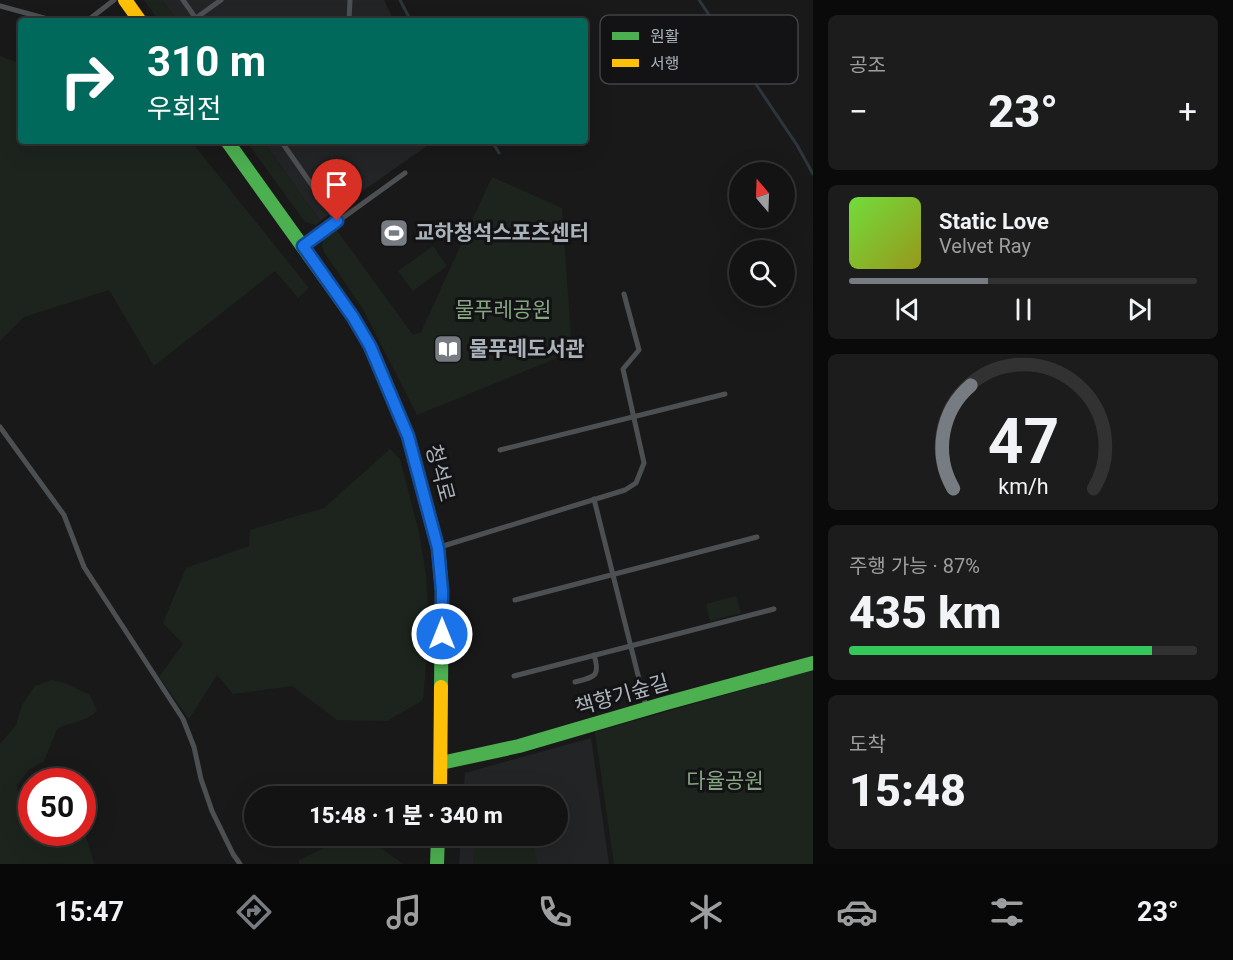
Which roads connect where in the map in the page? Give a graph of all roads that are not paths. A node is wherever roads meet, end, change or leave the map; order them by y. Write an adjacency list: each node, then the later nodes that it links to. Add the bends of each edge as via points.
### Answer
1 (114, 0): 8 (lane)
2 (125, 0): 9 (main road)
3 (183, 0): 10 (lane)
4 (221, 0): 11 (lane)
5 (350, 0): 12 (lane)
6 (0, 6): 7 (lane)
7 (44, 18)
8 (91, 18)
9 (138, 18)
10 (196, 18)
11 (199, 18)
12 (349, 18)
13 (229, 144): 17 (main road, 청석로)
14 (284, 144): 16 (lane)
15 (405, 173): 16 (lane)
16 (337, 221): 17 (lane)
17 (303, 246): 25 (main road, 청석로, via 353,317 384,377 408,436)
18 (624, 294): 20 (lane, via 639,350 623,369)
19 (725, 394): 20 (lane)
20 (634, 417): 22 (lane); 23 (lane, via 643,470 636,483 625,490)
21 (0, 427): 38 (lane, via 64,514 84,567 183,719 212,811)
22 (500, 450)
23 (594, 499): 25 (lane); 26 (lane)
24 (758, 537): 26 (lane)
25 (438, 548): 35 (main road, 청석로, via 442,591)
26 (613, 575): 27 (lane); 29 (lane)
27 (515, 600)
28 (774, 609): 29 (lane)
29 (631, 646): 30 (lane); 34 (lane)
30 (594, 655): 32 (lane); 33 (lane, via 597,673)
31 (813, 663): 34 (main road, 책향기숲길)
32 (514, 676)
33 (575, 682)
34 (646, 708): 35 (main road, 책향기숲길, via 522,746)
35 (441, 763): 36 (main road, 청석로)
36 (440, 786)
37 (437, 846): 39 (main road)
38 (240, 864)
39 (436, 864)

